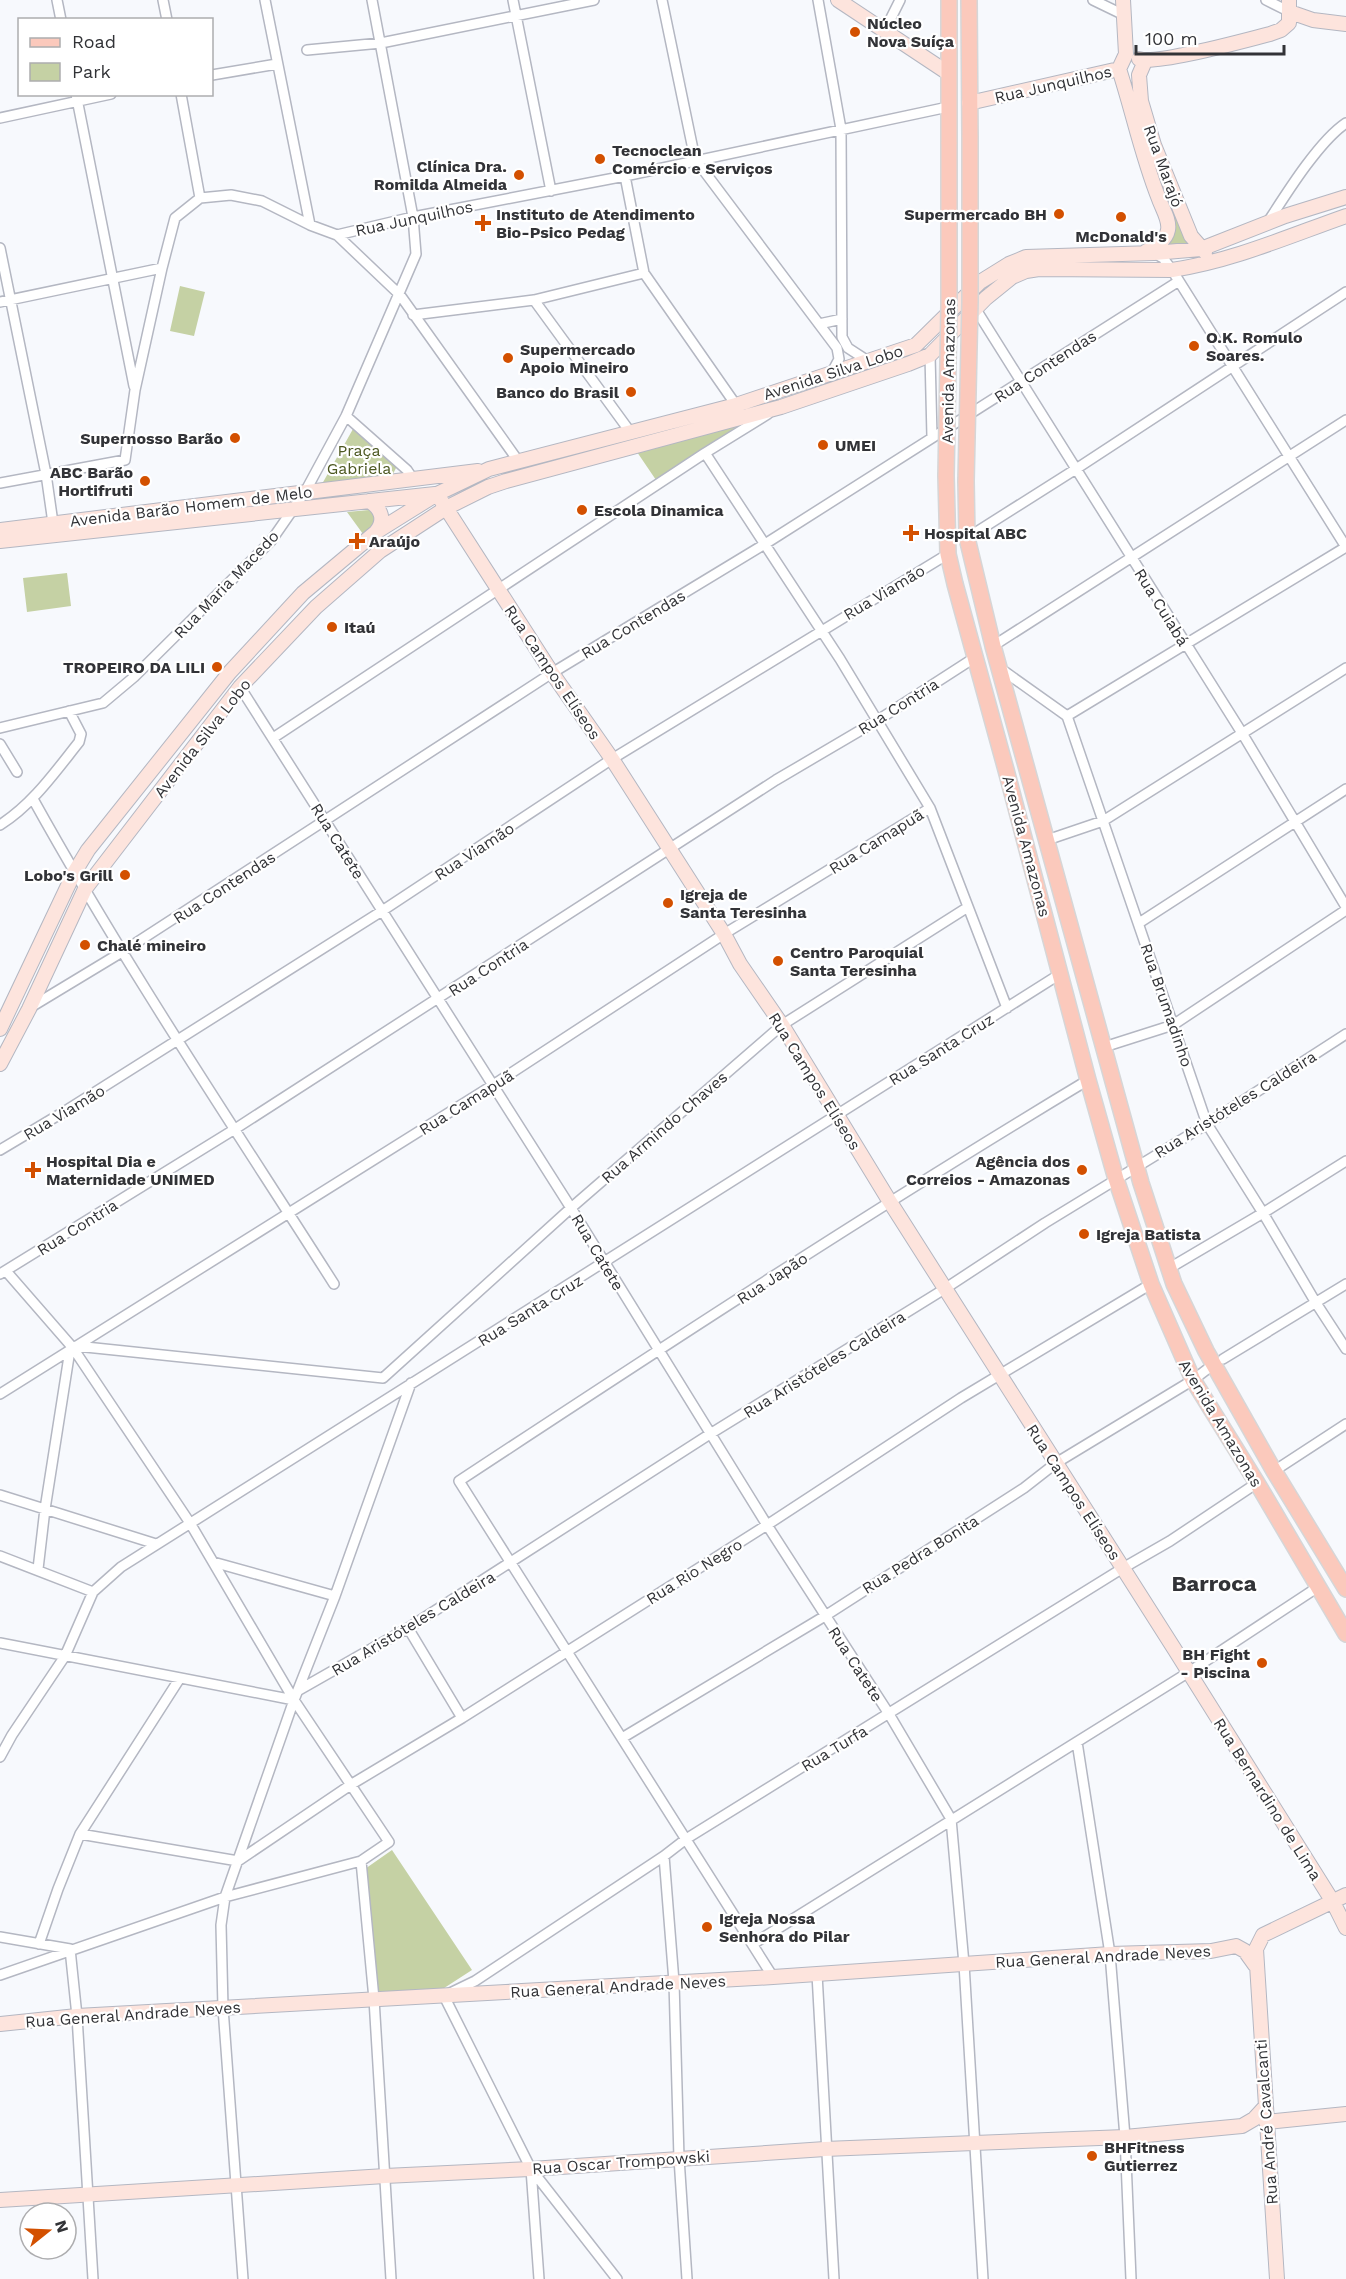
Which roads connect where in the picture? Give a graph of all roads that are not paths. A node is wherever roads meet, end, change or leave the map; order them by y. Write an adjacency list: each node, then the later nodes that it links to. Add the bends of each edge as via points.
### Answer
1 (57, 0): 19 (street)
2 (163, 0): 20 (street)
3 (265, 0): 27 (street)
4 (372, 0): 23 (street, Rua Maria Macedo)
5 (513, 0): 18 (street)
6 (594, 0): 18 (street)
7 (662, 0): 40 (street)
8 (818, 0): 38 (street)
9 (838, 0): 22 (street)
10 (900, 0): 22 (street)
11 (949, 0): 29 (main road, Avenida Amazonas)
12 (969, 0): 34 (main road, Avenida Amazonas)
13 (1093, 0): 17 (street)
14 (1123, 0): 17 (street)
15 (1266, 0): 16 (street)
16 (1290, 6): 21 (street, via 1313,20); 26 (street, via 1288,23 1281,30)
17 (1124, 15): 25 (street)
18 (516, 17): 23 (street); 42 (street)
19 (61, 18)
20 (167, 18)
21 (1346, 24)
22 (885, 30): 29 (street)
23 (381, 43): 24 (street); 48 (street, Rua Maria Macedo)
24 (307, 50)
25 (1126, 54): 26 (street, Rua Junquilhos); 28 (street, Rua Junquilhos)
26 (1145, 61): 39 (street, Rua Marajó, via 1138,75)
27 (277, 64): 30 (street); 49 (street)
28 (1119, 69): 34 (street, Rua Junquilhos); 43 (street, Rua Marajó)
29 (948, 74): 35 (main road, Avenida Amazonas)
30 (213, 75)
31 (94, 96): 33 (street)
32 (181, 96): 45 (street)
33 (77, 98): 36 (street); 58 (street)
34 (969, 103): 99 (main road, Avenida Amazonas, bridge)
35 (948, 107): 38 (street, Rua Junquilhos); 103 (main road, Avenida Amazonas, bridge)
36 (0, 118)
37 (1346, 123): 46 (street, via 1317,153)
38 (841, 129): 40 (street, Rua Junquilhos); 66 (street)
39 (1154, 145): 43 (street); 52 (street, Rua Marajó, via 1191,236)
40 (695, 159): 41 (street, Rua Junquilhos); 67 (street)
41 (625, 176): 42 (street, Rua Junquilhos); 56 (street)
42 (551, 191): 48 (street, Rua Junquilhos)
43 (1158, 197): 53 (street, Rua Marajó, via 1169,229)
44 (1346, 197): 46 (street, Avenida Silva Lobo)
45 (200, 198): 49 (street, Rua Junquilhos, via 231,195 262,201); 55 (street, via 175,218)
46 (1282, 211): 52 (street, Avenida Silva Lobo, via 1267,223)
47 (1346, 216): 54 (street, Avenida Silva Lobo)
48 (413, 217): 50 (street, Rua Junquilhos); 60 (street, Rua Maria Macedo, via 416,254)
49 (310, 225): 50 (street, Rua Junquilhos)
50 (337, 235): 60 (street)
51 (0, 248): 61 (street)
52 (1201, 249): 53 (street, Avenida Silva Lobo); 54 (street, Rua Marajó)
53 (1148, 254): 57 (street, via 1163,258); 69 (street, Avenida Silva Lobo, via 1017,260 980,282 916,345)
54 (1216, 261): 57 (street, Avenida Silva Lobo)
55 (162, 268): 58 (street); 73 (street)
56 (644, 273): 62 (street); 74 (street)
57 (1175, 276): 64 (street, Avenida Silva Lobo, via 1026,271); 70 (street); 72 (street, Rua Contendas)
58 (113, 278): 61 (street); 73 (street)
59 (1346, 292): 70 (street)
60 (400, 295): 65 (street); 76 (street, Rua Maria Macedo)
61 (11, 300): 63 (street); 86 (street)
62 (534, 300): 65 (street); 79 (street)
63 (0, 302)
64 (975, 308): 68 (street, Avenida Silva Lobo); 72 (street, Rua Cuiabá)
65 (413, 315): 83 (street)
66 (842, 319): 67 (street); 69 (street, via 842,337 848,348)
67 (819, 324): 71 (street, via 837,348 838,359)
68 (930, 355): 75 (street, Avenida Silva Lobo); 80 (street, Avenida Amazonas)
69 (868, 361): 71 (street, Avenida Silva Lobo)
70 (1232, 365): 82 (street); 85 (street)
71 (831, 374): 74 (street, Avenida Silva Lobo)
72 (1020, 382): 80 (street, Rua Contendas); 85 (street, Rua Cuiabá)
73 (135, 390): 86 (street, via 125,460)
74 (736, 405): 77 (street); 79 (street, Avenida Silva Lobo)
75 (781, 406): 77 (street, Avenida Silva Lobo); 81 (street)
76 (346, 416): 87 (street); 90 (street, Rua Maria Macedo)
77 (735, 420): 89 (street, Avenida Silva Lobo)
78 (1346, 420): 82 (street)
79 (631, 433): 83 (street, Avenida Silva Lobo)
80 (932, 437): 101 (street, Rua Contendas)
81 (705, 453): 101 (street); 105 (street)
82 (1290, 454): 102 (street); 104 (street)
83 (519, 462): 84 (street, Avenida Silva Lobo)
84 (489, 469): 87 (street, Avenida Barão Homem de Melo); 91 (street, Avenida Silva Lobo)
85 (1076, 470): 99 (street); 104 (street, Rua Cuiabá)
86 (46, 474): 88 (street); 96 (street)
87 (413, 479): 90 (street, Avenida Barão Homem de Melo); 92 (street)
88 (0, 483)
89 (488, 487): 91 (street, Avenida Silva Lobo); 94 (street, Avenida Silva Lobo)
90 (305, 492): 95 (street, Rua Maria Macedo); 96 (street, Avenida Barão Homem de Melo)
91 (437, 494): 92 (street, Avenida Barão Homem de Melo); 94 (street, Rua Campos Elíseos); 98 (street, Avenida Silva Lobo)
92 (392, 498): 93 (street, Avenida Barão Homem de Melo)
93 (369, 501): 95 (street, Avenida Barão Homem de Melo); 98 (street, via 381,514 381,526)
94 (446, 508): 105 (street, Rua Campos Elíseos); 113 (street, Avenida Silva Lobo, via 380,551 316,607)
95 (294, 510): 100 (street, Avenida Barão Homem de Melo); 114 (street, Rua Maria Macedo, via 271,542 134,677 103,703)
96 (53, 523): 97 (street, Avenida Barão Homem de Melo)
97 (0, 530)
98 (376, 532): 132 (street, Avenida Silva Lobo, via 303,593 230,672 88,850)
99 (967, 538): 108 (main road, Avenida Amazonas)
100 (0, 541)
101 (765, 544): 106 (street); 112 (street, Rua Contendas)
102 (1346, 547): 107 (street)
103 (948, 554): 106 (street, Rua Viamão); 109 (main road, Avenida Amazonas)
104 (1131, 557): 107 (street, Rua Cuiabá); 108 (street)
105 (499, 590): 112 (street, Rua Campos Elíseos); 119 (street)
106 (822, 630): 116 (street); 121 (street, Rua Viamão)
107 (1186, 644): 115 (street); 118 (street, Rua Cuiabá)
108 (993, 646): 110 (main road, Avenida Amazonas)
109 (974, 658): 116 (street, Rua Contria); 140 (main road, Avenida Amazonas)
110 (999, 668): 115 (street); 130 (main road, Avenida Amazonas)
111 (1346, 668): 118 (street)
112 (552, 673): 121 (street, Rua Campos Elíseos); 126 (street, Rua Contendas)
113 (240, 687): 119 (street, Rua Catete); 133 (street, Avenida Silva Lobo)
114 (69, 711): 117 (street, Rua Maria Macedo); 124 (street, via 79,726 79,742)
115 (1067, 716): 127 (street, Rua Brumadinho)
116 (878, 720): 125 (street); 131 (street, Rua Contria)
117 (0, 728)
118 (1242, 733): 127 (street); 128 (street, Rua Cuiabá)
119 (273, 738): 126 (street, Rua Catete)
120 (0, 744): 122 (street)
121 (612, 759): 131 (street, Rua Campos Elíseos); 136 (street, Rua Viamão)
122 (17, 772)
123 (1346, 789): 128 (street)
124 (33, 799): 129 (street); 132 (street)
125 (930, 808): 134 (street); 138 (street, Rua Camapuã)
126 (326, 821): 136 (street, Rua Catete); 139 (street, Rua Contendas)
127 (1103, 821): 130 (street); 137 (street, Rua Brumadinho)
128 (1294, 824): 135 (street, Rua Cuiabá); 137 (street)
129 (0, 825)
130 (1047, 840): 149 (main road, Avenida Amazonas)
131 (669, 850): 138 (street, Rua Campos Elíseos); 141 (street, Rua Contria)
132 (74, 873): 133 (street); 146 (street, Avenida Silva Lobo)
133 (85, 889): 139 (street); 143 (street, Avenida Silva Lobo)
134 (968, 907): 142 (street); 144 (street, Rua Armindo Chaves)
135 (1346, 909): 145 (street)
136 (382, 911): 141 (street, Rua Catete); 148 (street, Rua Viamão)
137 (1139, 923): 145 (street, Rua Brumadinho)
138 (724, 934): 144 (street, Rua Campos Elíseos); 152 (street, Rua Camapuã)
139 (122, 952): 143 (street, Rua Contendas); 148 (street)
140 (1060, 974): 142 (street, Rua Santa Cruz); 151 (main road, Avenida Amazonas)
141 (438, 1000): 152 (street, Rua Catete); 155 (street, Rua Contria)
142 (1007, 1008): 153 (street, Rua Santa Cruz)
143 (29, 1009): 150 (street, Avenida Silva Lobo)
144 (782, 1025): 153 (street, Rua Campos Elíseos); 161 (street, Rua Armindo Chaves)
145 (1173, 1025): 149 (street); 154 (street, Rua Brumadinho)
146 (0, 1029)
147 (1346, 1034): 154 (street, Rua Aristóteles Caldeira)
148 (179, 1040): 155 (street); 156 (street, Rua Viamão)
149 (1104, 1047): 158 (main road, Avenida Amazonas)
150 (0, 1064)
151 (1088, 1080): 159 (main road, Avenida Amazonas); 160 (street, Rua Japão)
152 (493, 1085): 161 (street, Rua Catete); 162 (street, Rua Camapuã)
153 (836, 1114): 160 (street, Rua Campos Elíseos); 164 (street, Rua Santa Cruz)
154 (1207, 1124): 158 (street, Rua Aristóteles Caldeira); 163 (street, Rua Brumadinho)
155 (235, 1129): 162 (street); 166 (street, Rua Contria)
156 (0, 1150)
157 (1346, 1161): 163 (street)
158 (1137, 1166): 159 (street, Rua Aristóteles Caldeira); 165 (main road, Avenida Amazonas)
159 (1116, 1179): 168 (main road, Avenida Amazonas); 170 (street, Rua Aristóteles Caldeira)
160 (890, 1202): 170 (street, Rua Campos Elíseos); 174 (street, Rua Japão)
161 (571, 1208): 164 (street, Rua Catete); 172 (street, Rua Armindo Chaves, via 383,1378)
162 (289, 1213): 167 (street); 172 (street, Rua Camapuã)
163 (1263, 1213): 165 (street); 171 (street, Rua Brumadinho)
164 (604, 1263): 174 (street, Rua Catete); 178 (street, Rua Santa Cruz)
165 (1168, 1269): 175 (main road, Avenida Amazonas)
166 (3, 1273): 172 (street)
167 (334, 1284)
168 (1151, 1284): 176 (street, Rua Rio Negro); 177 (main road, Avenida Amazonas)
169 (1346, 1284): 171 (street, Rua Pedra Bonita)
170 (946, 1288): 176 (street, Rua Campos Elíseos); 181 (street, Rua Aristóteles Caldeira)
171 (1316, 1303): 173 (street, Rua Brumadinho); 175 (street, Rua Pedra Bonita)
172 (73, 1348): 179 (street, Rua Camapuã); 186 (street); 187 (street)
173 (1346, 1349)
174 (658, 1350): 181 (street, Rua Catete); 192 (street, Rua Japão, via 459,1481)
175 (1218, 1361): 177 (street, Rua Pedra Bonita); 183 (main road, Avenida Amazonas)
176 (999, 1376): 182 (street, Rua Campos Elíseos); 188 (street, Rua Rio Negro)
177 (1193, 1380): 182 (street, Rua Pedra Bonita); 184 (main road, Avenida Amazonas)
178 (411, 1383): 187 (street, Rua Santa Cruz); 198 (street)
179 (0, 1394)
180 (1346, 1424): 183 (street)
181 (710, 1434): 188 (street, Rua Catete); 192 (street, Rua Aristóteles Caldeira)
182 (1056, 1463): 193 (street, Rua Campos Elíseos); 199 (street, Rua Pedra Bonita, via 1024,1488)
183 (1274, 1471): 195 (main road, Avenida Amazonas)
184 (1257, 1483): 193 (street, Rua Turfa); 196 (main road, Avenida Amazonas)
185 (0, 1495): 186 (street)
186 (45, 1509): 189 (street); 194 (street)
187 (190, 1523): 189 (street, Rua Santa Cruz); 191 (street)
188 (767, 1525): 199 (street, Rua Catete); 203 (street, Rua Rio Negro)
189 (156, 1544): 197 (street, Rua Santa Cruz)
190 (0, 1556): 194 (street)
191 (213, 1562): 198 (street); 208 (street)
192 (512, 1563): 200 (street, Rua Aristóteles Caldeira); 203 (street)
193 (1123, 1568): 205 (street, Rua Campos Elíseos); 209 (street, Rua Turfa)
194 (38, 1569): 197 (street)
195 (1343, 1579)
196 (1318, 1587): 201 (main road, Avenida Amazonas); 205 (street)
197 (93, 1592): 204 (street, Rua Santa Cruz)
198 (335, 1596): 207 (street)
199 (825, 1616): 209 (street, Rua Catete); 211 (street, Rua Pedra Bonita)
200 (408, 1628): 207 (street, Rua Aristóteles Caldeira); 210 (street)
201 (1346, 1634)
202 (0, 1643): 204 (street)
203 (567, 1650): 210 (street, Rua Rio Negro); 211 (street)
204 (65, 1656): 206 (street); 213 (street, Rua Santa Cruz)
205 (1189, 1672): 212 (street); 223 (street, Rua Bernardino de Lima)
206 (180, 1678): 208 (street); 216 (street)
207 (299, 1690): 208 (street)
208 (294, 1700): 214 (street); 219 (street)
209 (889, 1714): 215 (street, Rua Catete); 217 (street, Rua Turfa)
210 (462, 1718): 214 (street, Rua Rio Negro)
211 (622, 1738): 217 (street)
212 (1077, 1742): 215 (street); 229 (street)
213 (0, 1757)
214 (352, 1784): 219 (street, Rua Rio Negro); 220 (street, via 389,1842)
215 (951, 1819): 227 (street); 230 (street)
216 (81, 1834): 219 (street); 226 (street)
217 (686, 1839): 218 (street, Rua Turfa); 227 (street)
218 (664, 1856): 235 (street); 236 (street, Rua Turfa, via 480,1978)
219 (238, 1861): 222 (street)
220 (361, 1861): 222 (street); 237 (street)
221 (1346, 1895): 223 (street)
222 (225, 1897): 228 (street); 238 (street, via 221,1924)
223 (1333, 1902): 224 (street, Rua Bernardino de Lima); 231 (street, Rua André Cavalcanti, via 1263,1935 1256,1949)
224 (1346, 1928)
225 (0, 1937): 226 (street)
226 (39, 1944): 228 (street)
227 (753, 1944): 234 (street)
228 (70, 1949): 233 (street); 239 (street)
229 (1110, 1954): 230 (street, Rua General Andrade Neves); 231 (street, Rua General Andrade Neves, via 1211,1951 1236,1946); 245 (street)
230 (964, 1964): 232 (street, Rua General Andrade Neves); 247 (street)
231 (1256, 1965): 241 (street, Rua André Cavalcanti)
232 (817, 1974): 234 (street, Rua General Andrade Neves); 248 (street)
233 (0, 1975)
234 (773, 1977): 235 (street, Rua General Andrade Neves)
235 (674, 1982): 236 (street, Rua General Andrade Neves); 249 (street)
236 (444, 1996): 237 (street, Rua General Andrade Neves); 250 (street)
237 (374, 1999): 238 (street, Rua General Andrade Neves); 251 (street)
238 (224, 2008): 239 (street, Rua General Andrade Neves); 252 (street)
239 (77, 2016): 240 (street, Rua General Andrade Neves); 253 (street)
240 (0, 2024)
241 (1265, 2107): 243 (street, Rua André Cavalcanti); 244 (street)
242 (1346, 2114): 243 (street)
243 (1266, 2122): 246 (street, Rua André Cavalcanti)
244 (1242, 2126): 245 (street, Rua Oscar Trompowski); 246 (street)
245 (1125, 2137): 247 (street, Rua Oscar Trompowski); 263 (street)
246 (1267, 2139): 264 (street, Rua André Cavalcanti)
247 (975, 2142): 248 (street, Rua Oscar Trompowski); 262 (street)
248 (825, 2149): 249 (street, Rua Oscar Trompowski); 261 (street)
249 (679, 2158): 250 (street, Rua Oscar Trompowski); 260 (street)
250 (531, 2169): 251 (street, Rua Oscar Trompowski); 258 (street); 259 (street)
251 (385, 2176): 252 (street, Rua Oscar Trompowski); 257 (street)
252 (236, 2186): 253 (street, Rua Oscar Trompowski); 256 (street)
253 (89, 2194): 254 (street, Rua Oscar Trompowski); 255 (street)
254 (0, 2200)
255 (93, 2279)
256 (243, 2279)
257 (391, 2279)
258 (538, 2279)
259 (617, 2279)
260 (687, 2279)
261 (834, 2279)
262 (983, 2279)
263 (1131, 2279)
264 (1277, 2279)

